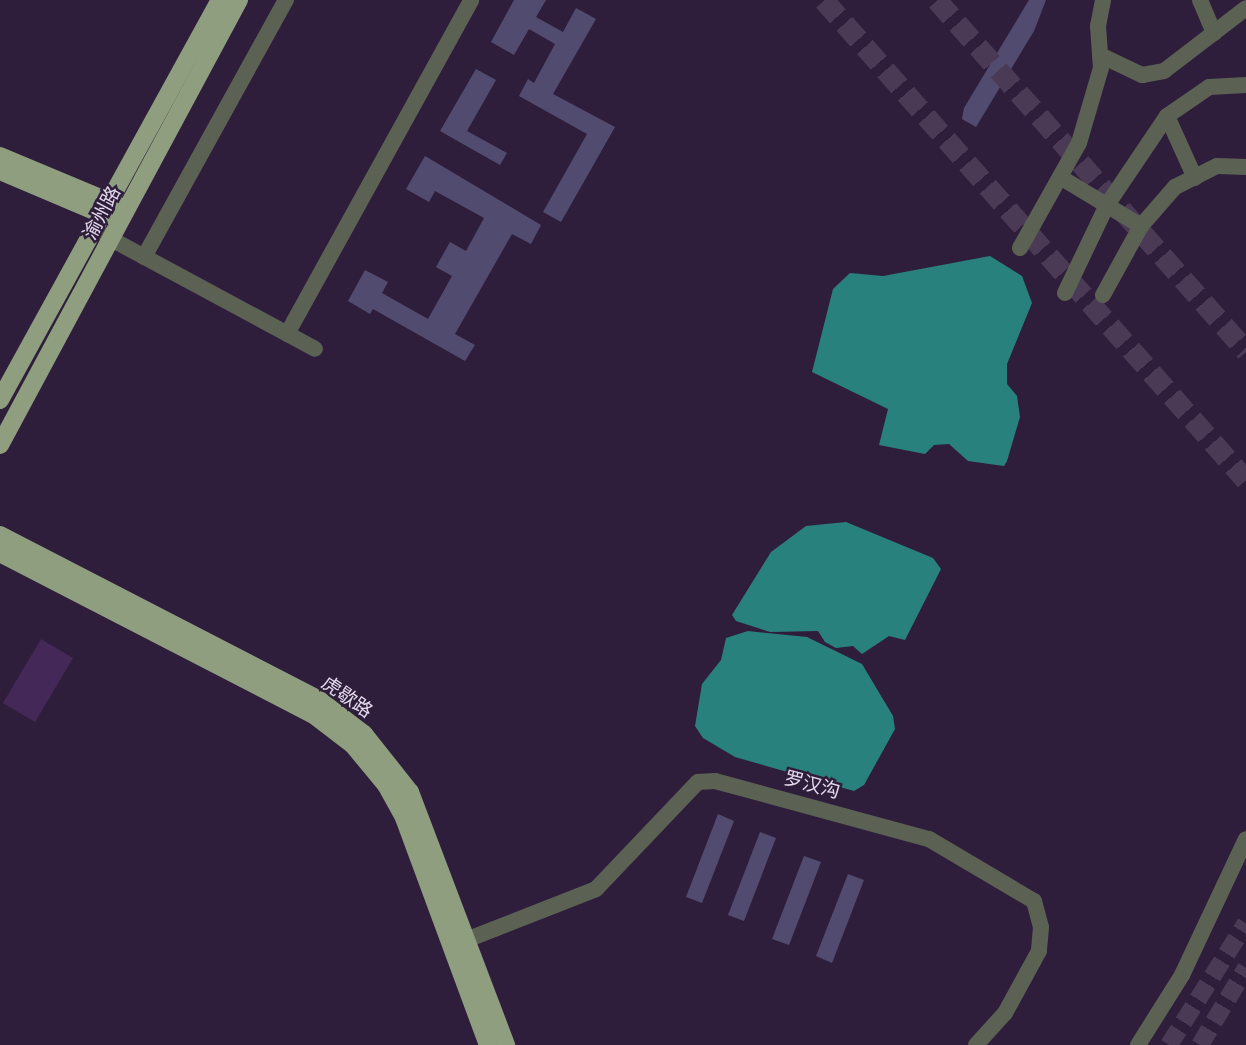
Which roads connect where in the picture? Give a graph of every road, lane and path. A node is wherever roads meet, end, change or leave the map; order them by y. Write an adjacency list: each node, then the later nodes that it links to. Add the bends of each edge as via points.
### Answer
1 (220, 0): 18 (main road, 渝州路)
2 (239, 0): 19 (main road, 渝州路)
3 (286, 0): 23 (street)
4 (471, 0): 26 (street)
5 (1103, 0): 9 (street)
6 (1199, 0): 8 (street)
7 (1246, 8): 8 (street)
8 (1214, 33): 9 (street, via 1164,71 1142,75)
9 (1100, 55): 15 (street, via 1079,143)
10 (1246, 85): 11 (street, via 1209,87)
11 (1167, 116): 16 (street); 17 (street)
12 (0, 156): 18 (main road)
13 (1246, 167): 16 (street, via 1217,166)
14 (0, 171): 18 (main road)
15 (1060, 177): 17 (street); 22 (street)
16 (1195, 178): 20 (street, via 1175,187)
17 (1107, 205): 20 (street); 24 (street)
18 (102, 216): 19 (main road); 21 (street); 28 (main road, 渝州路)
19 (124, 216): 21 (main road, 渝州路)
20 (1141, 226): 25 (street)
21 (112, 240): 23 (street); 29 (main road, 渝州路)
22 (1020, 248)
23 (144, 257): 26 (street)
24 (1065, 293)
25 (1103, 295)
26 (287, 334): 27 (street)
27 (315, 349)
28 (0, 400)
29 (0, 445)
30 (0, 534): 33 (main road, 虎歇路, via 318,699 350,721 385,756 410,792)
31 (0, 553): 33 (main road, 虎歇路, via 314,715 353,745 396,800)
32 (1246, 839): 37 (street, via 1182,975)
33 (460, 943): 34 (main road, 虎歇路); 35 (main road, 虎歇路); 36 (street, 罗汉沟, via 596,889 698,782 715,781 929,839 1034,901 1041,927 1039,951 1005,1013)
34 (488, 1045)
35 (506, 1045)
36 (976, 1045)
37 (1138, 1045)

